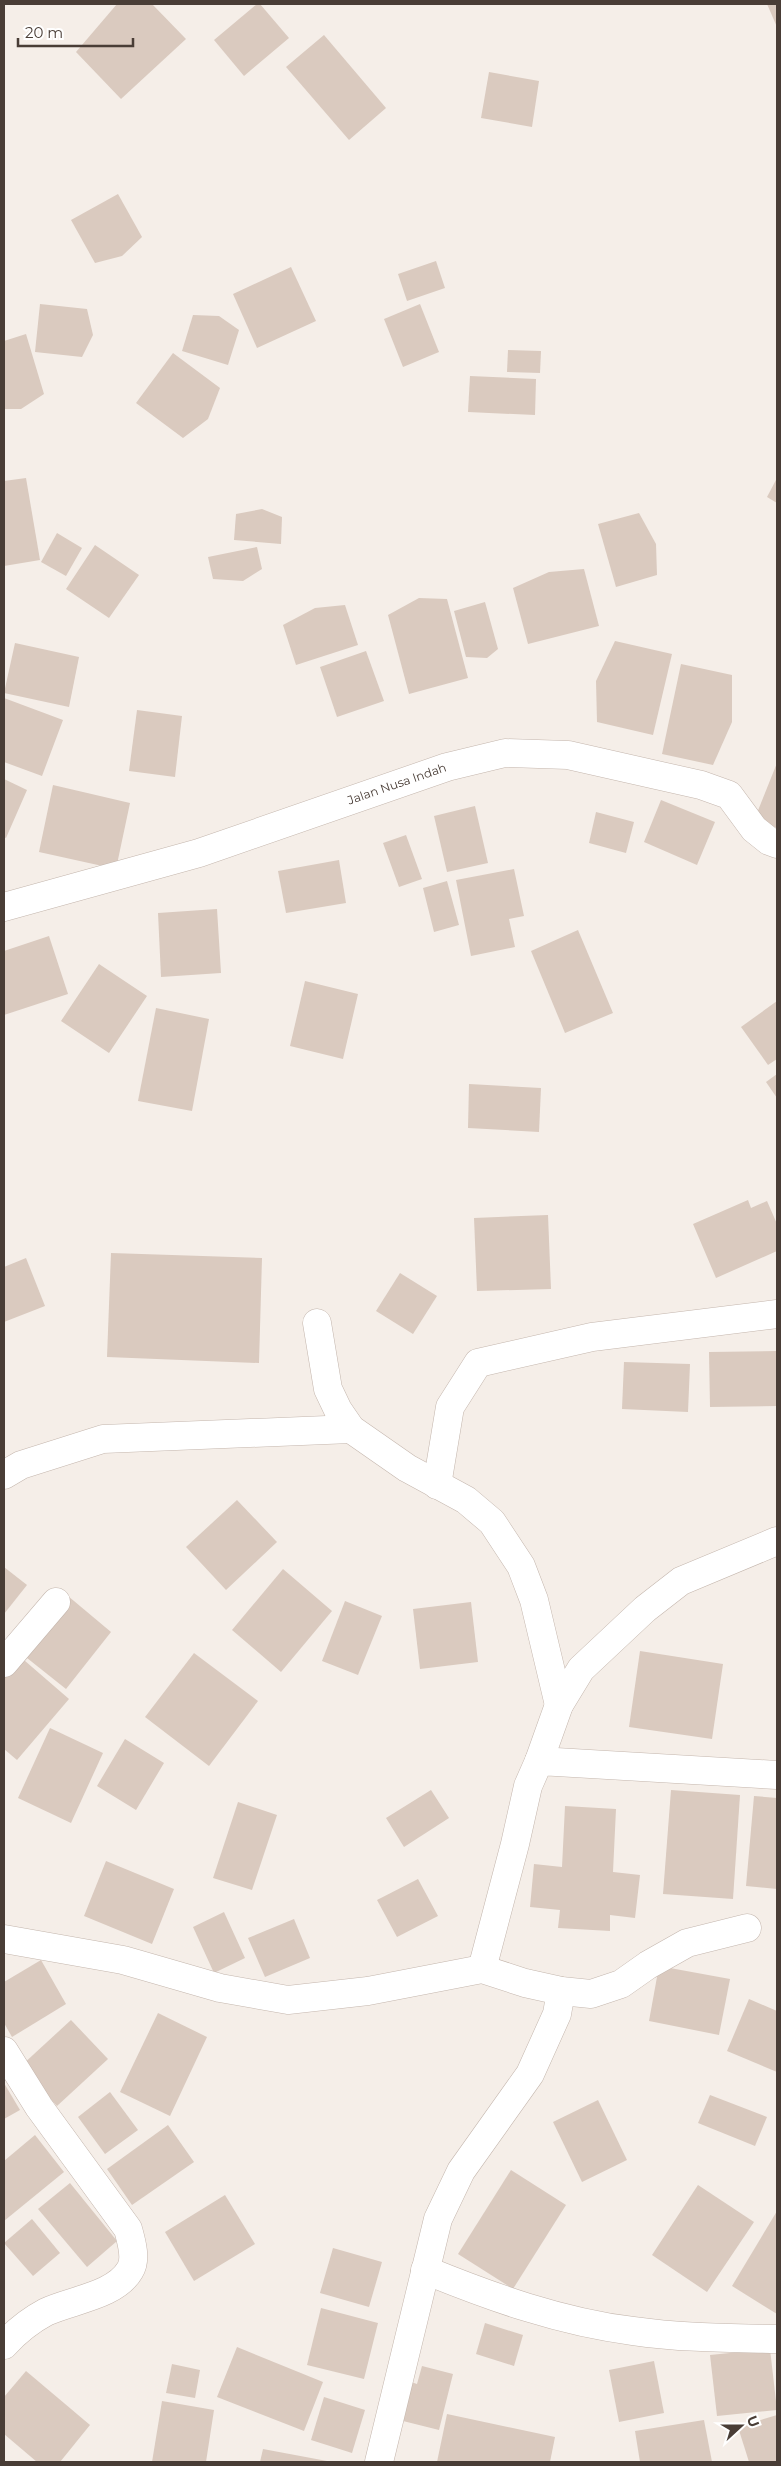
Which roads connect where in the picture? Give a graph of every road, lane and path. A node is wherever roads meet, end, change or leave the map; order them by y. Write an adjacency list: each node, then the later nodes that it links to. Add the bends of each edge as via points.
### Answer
1 (777, 844): 2 (street, Jalan Nusa Indah, via 754,829 729,795 701,785 568,755 504,753 447,767 199,853)
2 (4, 907)
3 (777, 1314): 7 (street, via 592,1337 478,1363 450,1406)
4 (317, 1323): 5 (street, via 328,1389)
5 (351, 1430): 6 (street, via 103,1439 22,1465); 7 (street)
6 (4, 1475)
7 (436, 1486): 11 (street, via 466,1500 492,1522 521,1566 534,1600)
8 (777, 1541): 11 (street, via 681,1581 645,1609 581,1669)
9 (56, 1602): 10 (street)
10 (4, 1663)
11 (560, 1705): 12 (street)
12 (539, 1761): 13 (street); 16 (street, via 528,1786)
13 (777, 1775)
14 (747, 1928): 17 (street, via 688,1943 609,1989 591,1994)
15 (4, 1939): 16 (street, via 123,1960 220,1988 288,2000 368,1992)
16 (482, 1969): 17 (street, via 502,1978)
17 (561, 1991): 19 (street, via 557,2014 530,2074 461,2171 442,2211)
18 (4, 2052): 21 (street, via 128,2229 133,2252 132,2269 118,2284 46,2312)
19 (424, 2270): 20 (street, via 507,2300 597,2325 685,2337); 22 (street)
20 (777, 2339)
21 (4, 2346)
22 (379, 2462)

